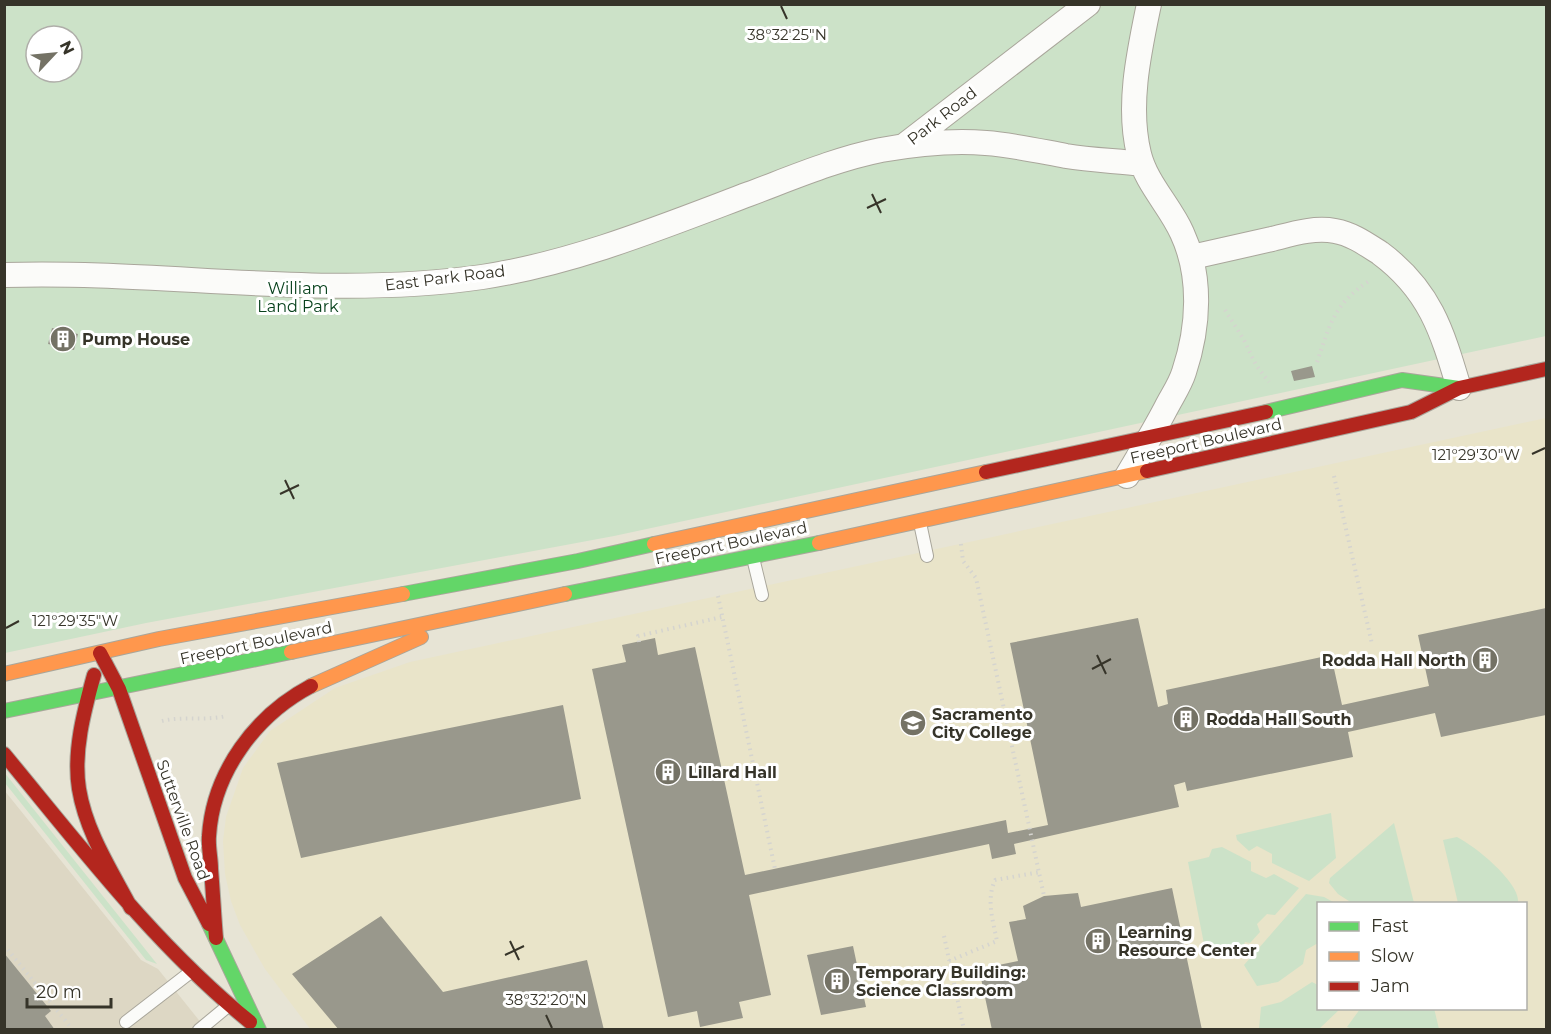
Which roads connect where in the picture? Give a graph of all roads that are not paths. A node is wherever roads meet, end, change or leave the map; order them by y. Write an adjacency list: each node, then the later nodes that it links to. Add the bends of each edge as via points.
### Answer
1 (1088, 4): 3 (street, Park Road)
2 (1149, 4): 4 (street, via 1135,93 1135,129)
3 (903, 147): 4 (street, Park Road, via 987,143); 6 (street, East Park Road, via 817,169 577,256 483,277 389,286 294,286 52,273)
4 (1142, 164): 5 (street, via 1172,213)
5 (1192, 257): 8 (street, via 1308,231 1335,231 1363,241 1391,262 1431,308); 9 (street, via 1196,303 1189,354 1177,387)
6 (4, 275)
7 (1546, 369): 8 (main road, Freeport Boulevard)
8 (1459, 388): 9 (main road, Freeport Boulevard, via 1402,380); 10 (main road, Freeport Boulevard, via 1411,412)
9 (1150, 436): 10 (street); 16 (main road, Freeport Boulevard, via 578,561)
10 (1128, 476): 11 (main road, Freeport Boulevard)
11 (919, 519): 12 (main road, Freeport Boulevard); 13 (lane)
12 (753, 556): 14 (lane); 15 (main road, Freeport Boulevard)
13 (927, 556)
14 (762, 595)
15 (477, 612): 18 (main road, Freeport Boulevard); 23 (main road, via 309,687 262,721 240,748 216,801 209,836)
16 (100, 653): 17 (main road, Freeport Boulevard); 18 (main road, Sutterville Road); 19 (main road)
17 (4, 674)
18 (119, 689): 19 (main road, Freeport Boulevard); 23 (main road, Sutterville Road, via 185,878)
19 (88, 694): 20 (main road, Freeport Boulevard); 22 (main road, via 78,766 79,789 85,816)
20 (4, 711)
21 (4, 754): 22 (main road, Sutterville Road)
22 (131, 908): 24 (main road, Sutterville Road)
23 (216, 938): 27 (main road, Sutterville Road)
24 (193, 970): 25 (main road, Sutterville Road); 26 (lane)
25 (229, 1005): 27 (main road, Sutterville Road); 28 (lane)
26 (126, 1022)
27 (259, 1028)
28 (199, 1029)

